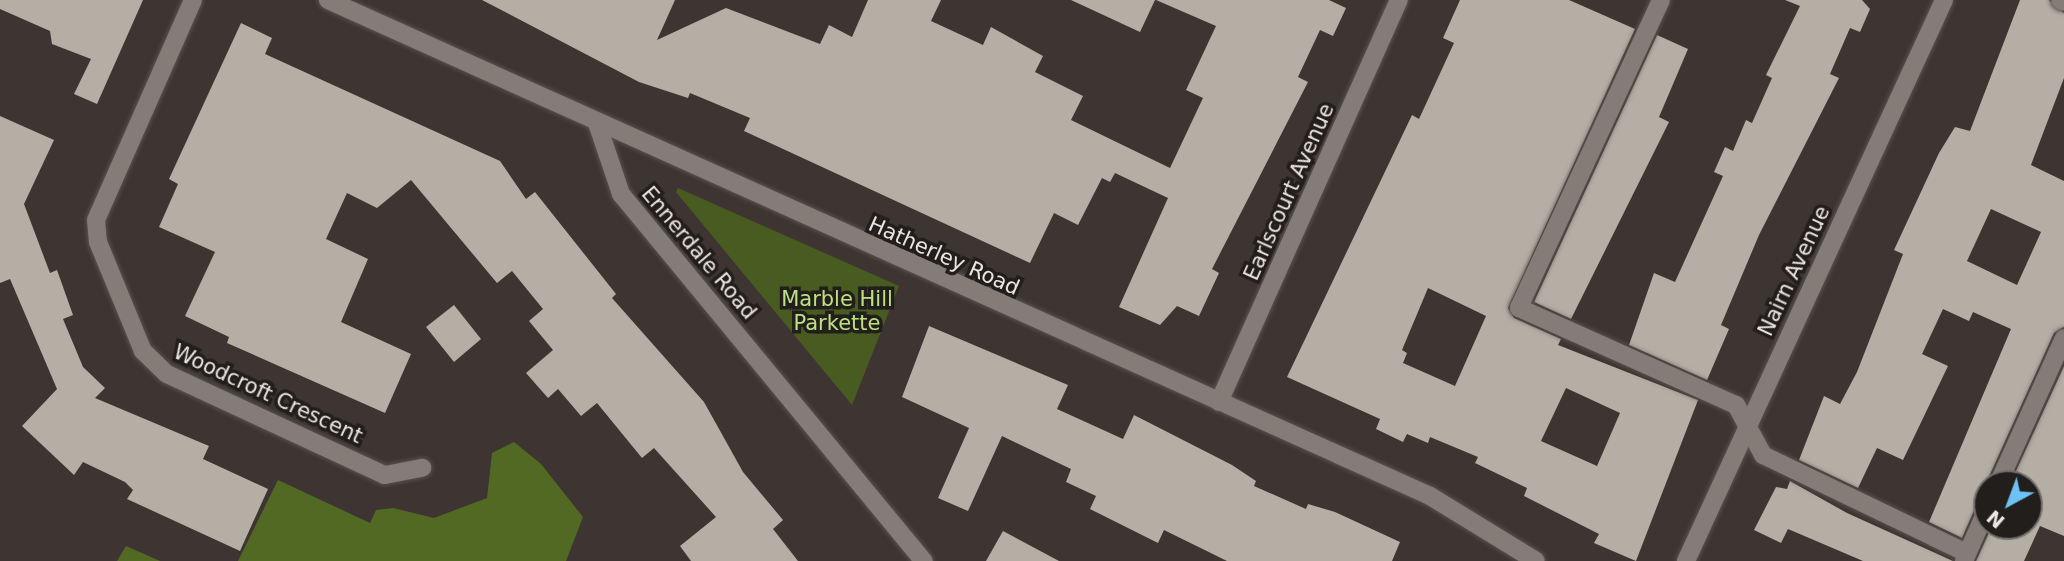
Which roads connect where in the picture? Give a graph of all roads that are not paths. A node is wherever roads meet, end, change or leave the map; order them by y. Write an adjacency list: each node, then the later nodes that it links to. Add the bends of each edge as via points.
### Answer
1 (193, 0): 10 (street, Woodcroft Crescent, via 96,220 97,242 143,351 167,374 385,475)
2 (328, 0): 6 (street, Hatherley Road)
3 (1399, 0): 8 (street, Earlscourt Avenue)
4 (1661, 0): 9 (street, via 1519,308 1735,405)
5 (1944, 0): 9 (street, Nairn Avenue)
6 (597, 123): 8 (street, Hatherley Road); 14 (street, Ennerdale Road, via 621,194)
7 (2064, 338): 11 (street)
8 (1219, 402): 15 (street, Hatherley Road, via 1430,496)
9 (1748, 424): 13 (street, via 1763,455); 16 (street, Nairn Avenue)
10 (422, 468)
11 (2004, 470)
12 (1973, 540): 13 (street)
13 (1965, 557)
14 (924, 561)
15 (1535, 561)
16 (1686, 561)

